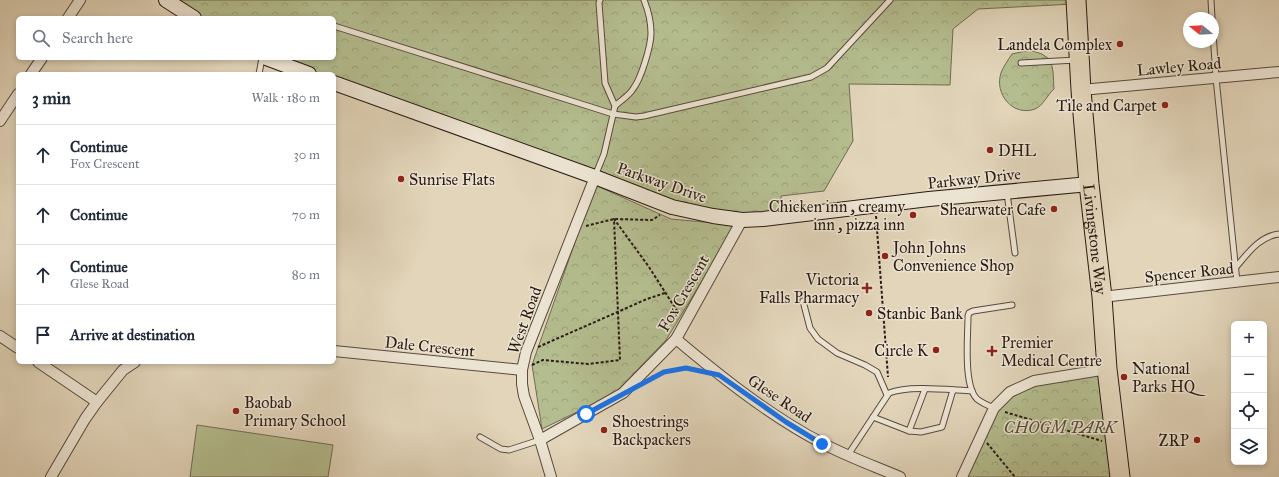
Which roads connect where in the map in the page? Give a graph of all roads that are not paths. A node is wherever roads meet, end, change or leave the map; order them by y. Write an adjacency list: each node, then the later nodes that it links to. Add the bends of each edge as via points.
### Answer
1 (80, 0): 9 (street)
2 (166, 0): 10 (street)
3 (600, 0): 26 (lane, via 605,83)
4 (644, 0): 26 (lane, via 651,34 645,61 634,88)
5 (890, 0): 27 (lane, via 827,68 811,77 644,116)
6 (1076, 0): 16 (highway, Livingstone Way)
7 (1211, 0): 8 (lane)
8 (1212, 12)
9 (69, 16)
10 (191, 16)
11 (336, 27): 27 (lane)
12 (1214, 48): 22 (lane)
13 (41, 60): 18 (street)
14 (262, 60): 19 (lane)
15 (271, 60): 20 (street)
16 (1079, 60): 17 (lane); 24 (highway, Livingstone Way)
17 (1021, 63)
18 (32, 72)
19 (259, 72)
20 (304, 72)
21 (1279, 72): 22 (street, Lawley Road)
22 (1216, 78): 24 (street, Lawley Road); 35 (lane)
23 (336, 84): 29 (street, Parkway Drive)
24 (1081, 90): 30 (highway, Livingstone Way)
25 (16, 97): 28 (street)
26 (615, 106): 27 (lane)
27 (613, 114): 29 (lane, via 604,154)
28 (0, 121)
29 (595, 176): 32 (street, Parkway Drive, via 672,207); 48 (street, West Road, via 526,352)
30 (1089, 184): 31 (street, Parkway Drive); 38 (highway, Livingstone Way)
31 (1007, 192): 32 (street, Parkway Drive); 34 (lane)
32 (742, 220): 42 (street, Fox Crescent)
33 (1279, 234): 35 (lane, via 1261,240)
34 (1015, 253)
35 (1236, 267): 37 (lane)
36 (1279, 277): 37 (street, Spencer Road)
37 (1237, 282): 38 (street, Spencer Road)
38 (1102, 297): 47 (highway, Livingstone Way)
39 (803, 301): 52 (lane, via 810,328 818,339 837,353 877,372)
40 (1012, 305): 51 (lane, via 973,311 968,316 968,378)
41 (0, 336): 43 (street)
42 (676, 339): 58 (street, Fox Crescent, via 623,393); 59 (street, Glese Road, via 719,375 786,422 822,444)
43 (16, 347)
44 (336, 350): 48 (street, Dale Crescent)
45 (41, 364): 53 (street)
46 (132, 364): 53 (street)
47 (1107, 369): 54 (street, via 1034,381 1010,392); 64 (highway, Livingstone Way)
48 (522, 370): 58 (street, West Road, via 524,396)
49 (925, 390): 50 (lane); 52 (lane, via 897,390); 56 (lane)
50 (953, 390): 51 (lane); 56 (lane, via 942,427 922,432)
51 (972, 391): 54 (lane, via 978,399)
52 (888, 394): 55 (lane)
53 (97, 402): 60 (street)
54 (994, 408): 63 (street)
55 (873, 417): 56 (lane); 59 (lane)
56 (909, 431)
57 (480, 437): 58 (lane, via 501,449 509,450)
58 (540, 440): 61 (street, West Road)
59 (848, 455): 62 (street, Glese Road)
60 (51, 477)
61 (551, 477)
62 (900, 477)
63 (962, 477)
64 (1120, 477)

